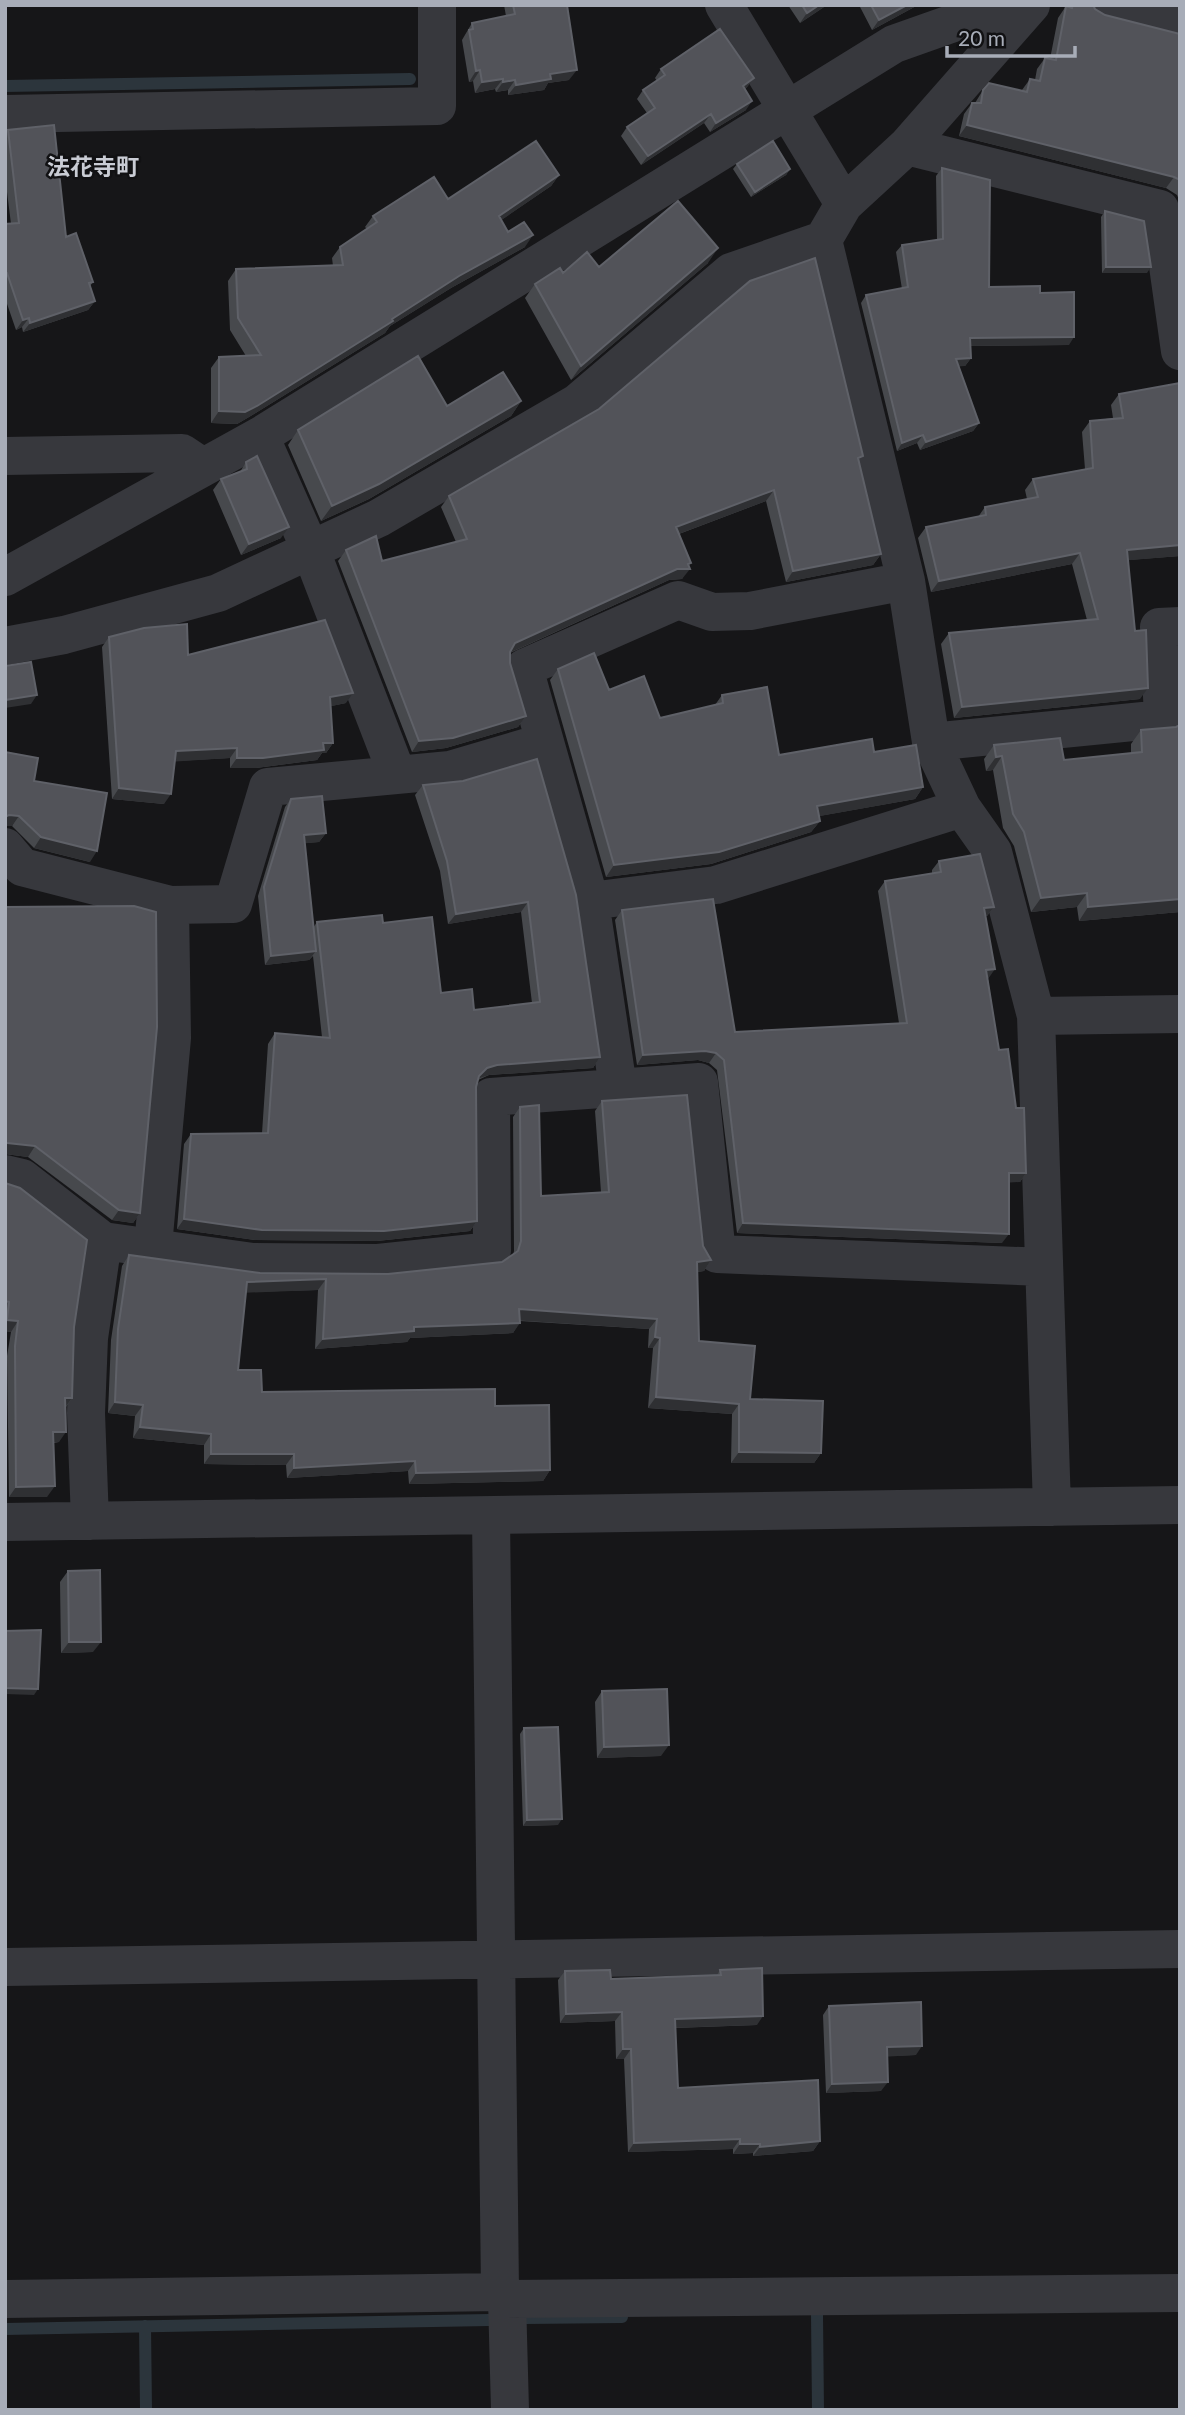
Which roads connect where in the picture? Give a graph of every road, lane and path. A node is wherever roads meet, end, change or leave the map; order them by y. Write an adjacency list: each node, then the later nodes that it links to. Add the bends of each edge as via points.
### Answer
1 (437, 5): 8 (street, via 438,106)
2 (724, 5): 7 (street)
3 (1004, 5): 7 (street, via 894,44)
4 (1031, 5): 9 (street)
5 (1103, 5): 6 (street)
6 (1180, 25)
7 (786, 109): 10 (street); 13 (street)
8 (5, 114)
9 (907, 146): 10 (street); 12 (street, via 1160,209)
10 (844, 204): 11 (street)
11 (823, 240): 16 (street, via 731,272 577,404 379,518); 18 (street)
12 (1180, 351)
13 (260, 436): 15 (street); 16 (street)
14 (5, 456): 15 (street, via 182,453)
15 (203, 467): 17 (street)
16 (311, 551): 20 (street, via 218,593 64,635); 23 (street)
17 (5, 577)
18 (906, 581): 21 (street, via 750,611 712,612 678,600 524,668); 22 (street)
19 (1180, 626): 22 (street, via 1159,627 1163,719)
20 (5, 646)
21 (545, 742): 23 (street, via 450,770); 26 (street)
22 (931, 742): 24 (street)
23 (397, 774): 27 (street, via 268,787 233,904)
24 (962, 808): 26 (street, via 716,885); 29 (street, via 993,852)
25 (5, 847): 27 (street, via 22,867)
26 (590, 901): 30 (street)
27 (170, 905): 33 (street, via 172,1038)
28 (1180, 1014): 29 (street)
29 (1035, 1016): 34 (street)
30 (618, 1087): 33 (street, via 491,1097 492,1251 378,1263 253,1262); 34 (street, via 699,1082 717,1254)
31 (5, 1174): 32 (street, via 22,1178)
32 (103, 1241): 33 (street); 38 (street, via 89,1338 86,1400)
33 (153, 1246)
34 (1044, 1268): 36 (street)
35 (1180, 1505): 36 (street)
36 (1052, 1507): 37 (street)
37 (491, 1516): 38 (street); 41 (street)
38 (90, 1521): 39 (street)
39 (5, 1522)
40 (1180, 1949): 41 (street)
41 (496, 1959): 42 (street); 44 (street)
42 (5, 1967)
43 (1180, 2293): 44 (street)
44 (503, 2296): 45 (street); 46 (street)
45 (5, 2299)
46 (510, 2410)

